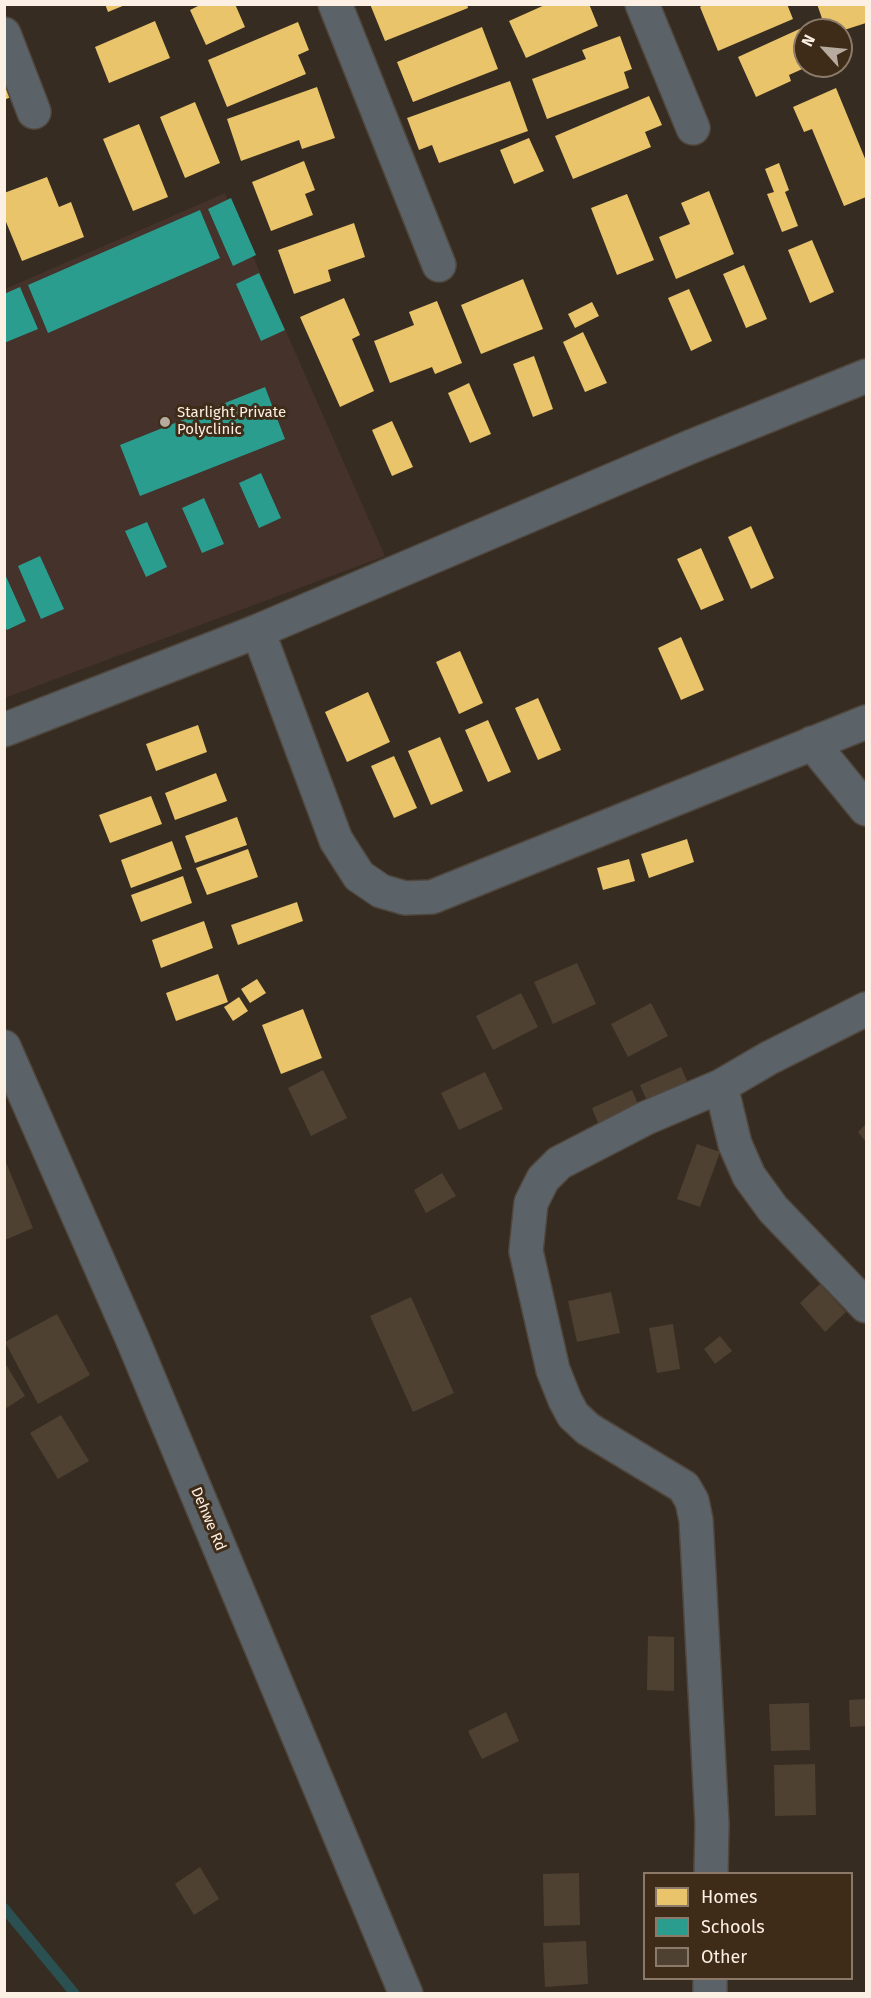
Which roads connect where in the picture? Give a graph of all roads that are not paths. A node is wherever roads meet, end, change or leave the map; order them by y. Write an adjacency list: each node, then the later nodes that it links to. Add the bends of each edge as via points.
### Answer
1 (334, 4): 6 (street)
2 (642, 4): 5 (street)
3 (4, 34): 4 (street)
4 (34, 112)
5 (693, 128)
6 (439, 265)
7 (867, 376): 8 (street)
8 (258, 631): 10 (street); 11 (street, via 336,840 359,876 381,891 405,898 432,897)
9 (867, 722): 11 (street)
10 (4, 730)
11 (812, 743): 12 (street)
12 (867, 808)
13 (867, 1009): 15 (street)
14 (4, 1047): 18 (street, Dehwe Rd, via 132,1338)
15 (721, 1086): 16 (street, via 735,1144 749,1176 773,1209); 17 (street, via 646,1118 559,1163 543,1179 531,1203 526,1251 553,1370 573,1414 588,1429 684,1487 692,1501 712,1824)
16 (867, 1305)
17 (711, 1872)
18 (406, 1994)

